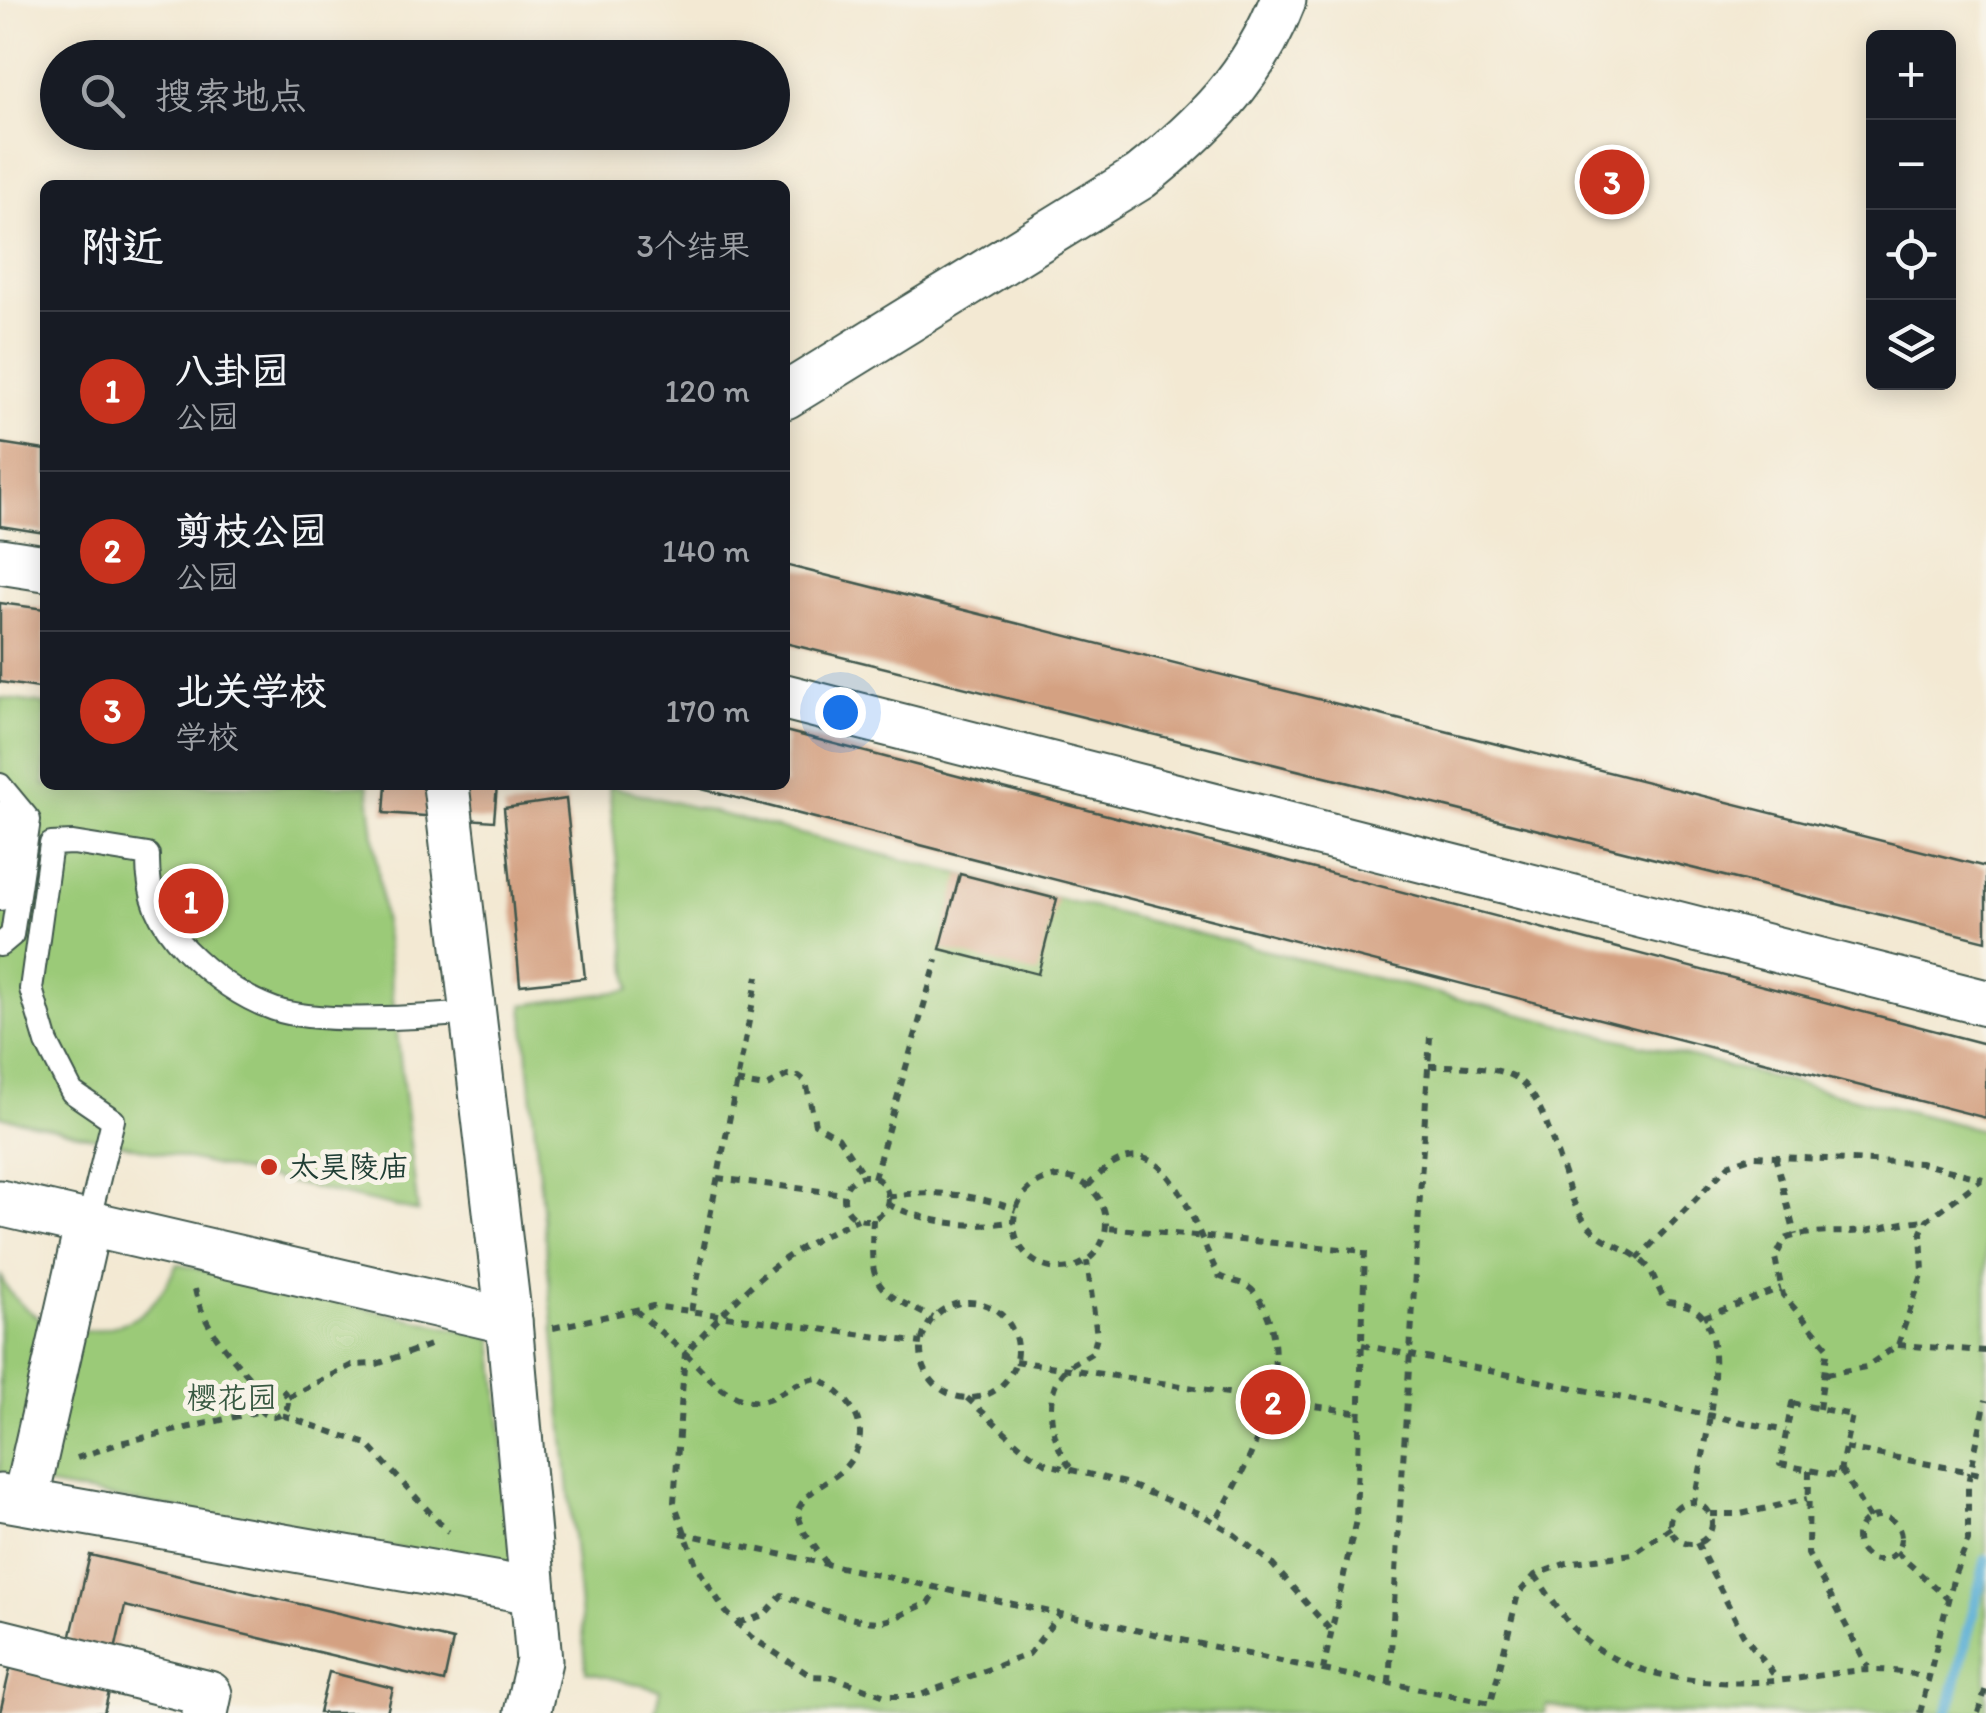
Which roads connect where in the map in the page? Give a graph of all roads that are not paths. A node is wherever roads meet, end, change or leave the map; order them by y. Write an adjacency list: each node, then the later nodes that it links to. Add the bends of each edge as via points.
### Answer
1 (1283, 0): 2 (street, via 1268,40 1228,100 1193,136 1140,178)
2 (790, 393)
3 (0, 562): 4 (street)
4 (40, 567)
5 (790, 699): 13 (street)
6 (0, 785): 8 (lane)
7 (447, 790): 14 (street)
8 (10, 822): 9 (lane); 11 (lane)
9 (20, 882): 10 (lane); 12 (lane)
10 (44, 884): 14 (lane, via 50,844 148,855 147,887 164,927 214,978 276,1010 395,1018); 16 (lane, via 31,989 47,1043 72,1092 113,1120)
11 (0, 899)
12 (4, 936)
13 (1986, 1003)
14 (472, 1013): 17 (street)
15 (0, 1202): 16 (street)
16 (88, 1223): 17 (street); 18 (street)
17 (509, 1321): 19 (street)
18 (21, 1500): 19 (street)
19 (533, 1591): 22 (street, via 539,1661)
20 (0, 1642): 21 (street, via 209,1694)
21 (205, 1713)
22 (526, 1713)

